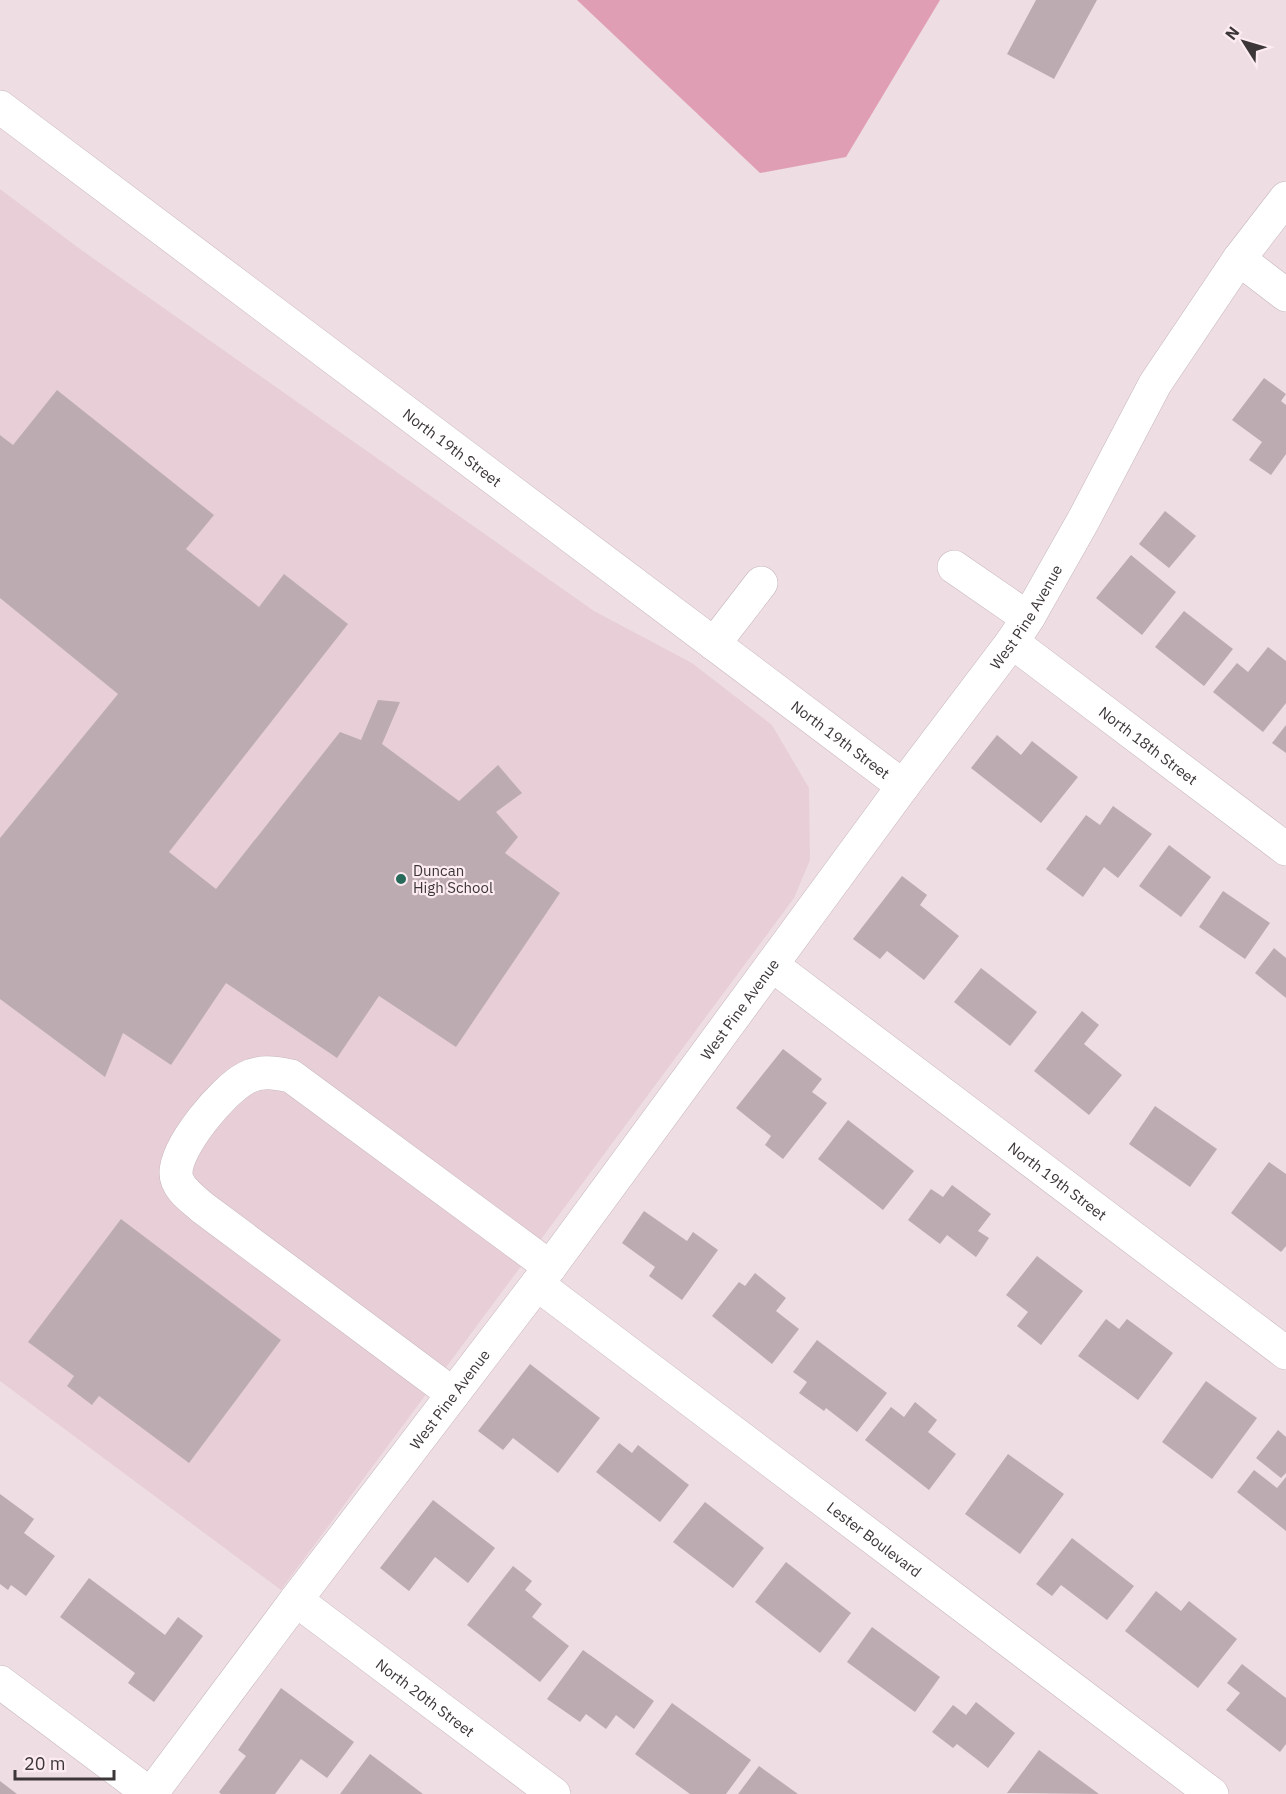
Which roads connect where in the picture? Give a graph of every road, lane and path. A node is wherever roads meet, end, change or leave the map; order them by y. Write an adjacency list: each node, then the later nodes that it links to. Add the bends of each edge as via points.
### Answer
1 (0, 106): 8 (street, North 19th Street)
2 (1286, 198): 3 (street, West Pine Avenue)
3 (1239, 259): 4 (street); 7 (street, West Pine Avenue, via 1155,384)
4 (1286, 295)
5 (954, 567): 7 (street, North 18th Street)
6 (761, 583): 8 (street)
7 (1020, 630): 9 (street, West Pine Avenue); 10 (street, North 18th Street)
8 (714, 644): 9 (street, North 19th Street)
9 (903, 786): 11 (street, West Pine Avenue)
10 (1286, 849)
11 (772, 965): 12 (street, West Pine Avenue); 13 (street, North 19th Street)
12 (544, 1276): 14 (street, West Pine Avenue); 14 (street, Lester Boulevard, via 291,1076 269,1071 246,1078 212,1107 180,1152 175,1174 183,1191); 19 (street, Lester Boulevard)
13 (1286, 1353)
14 (453, 1394): 15 (street, West Pine Avenue)
15 (296, 1600): 17 (street, West Pine Avenue); 18 (street, North 20th Street)
16 (0, 1682): 17 (street)
17 (150, 1794)
18 (554, 1794)
19 (1212, 1794)

